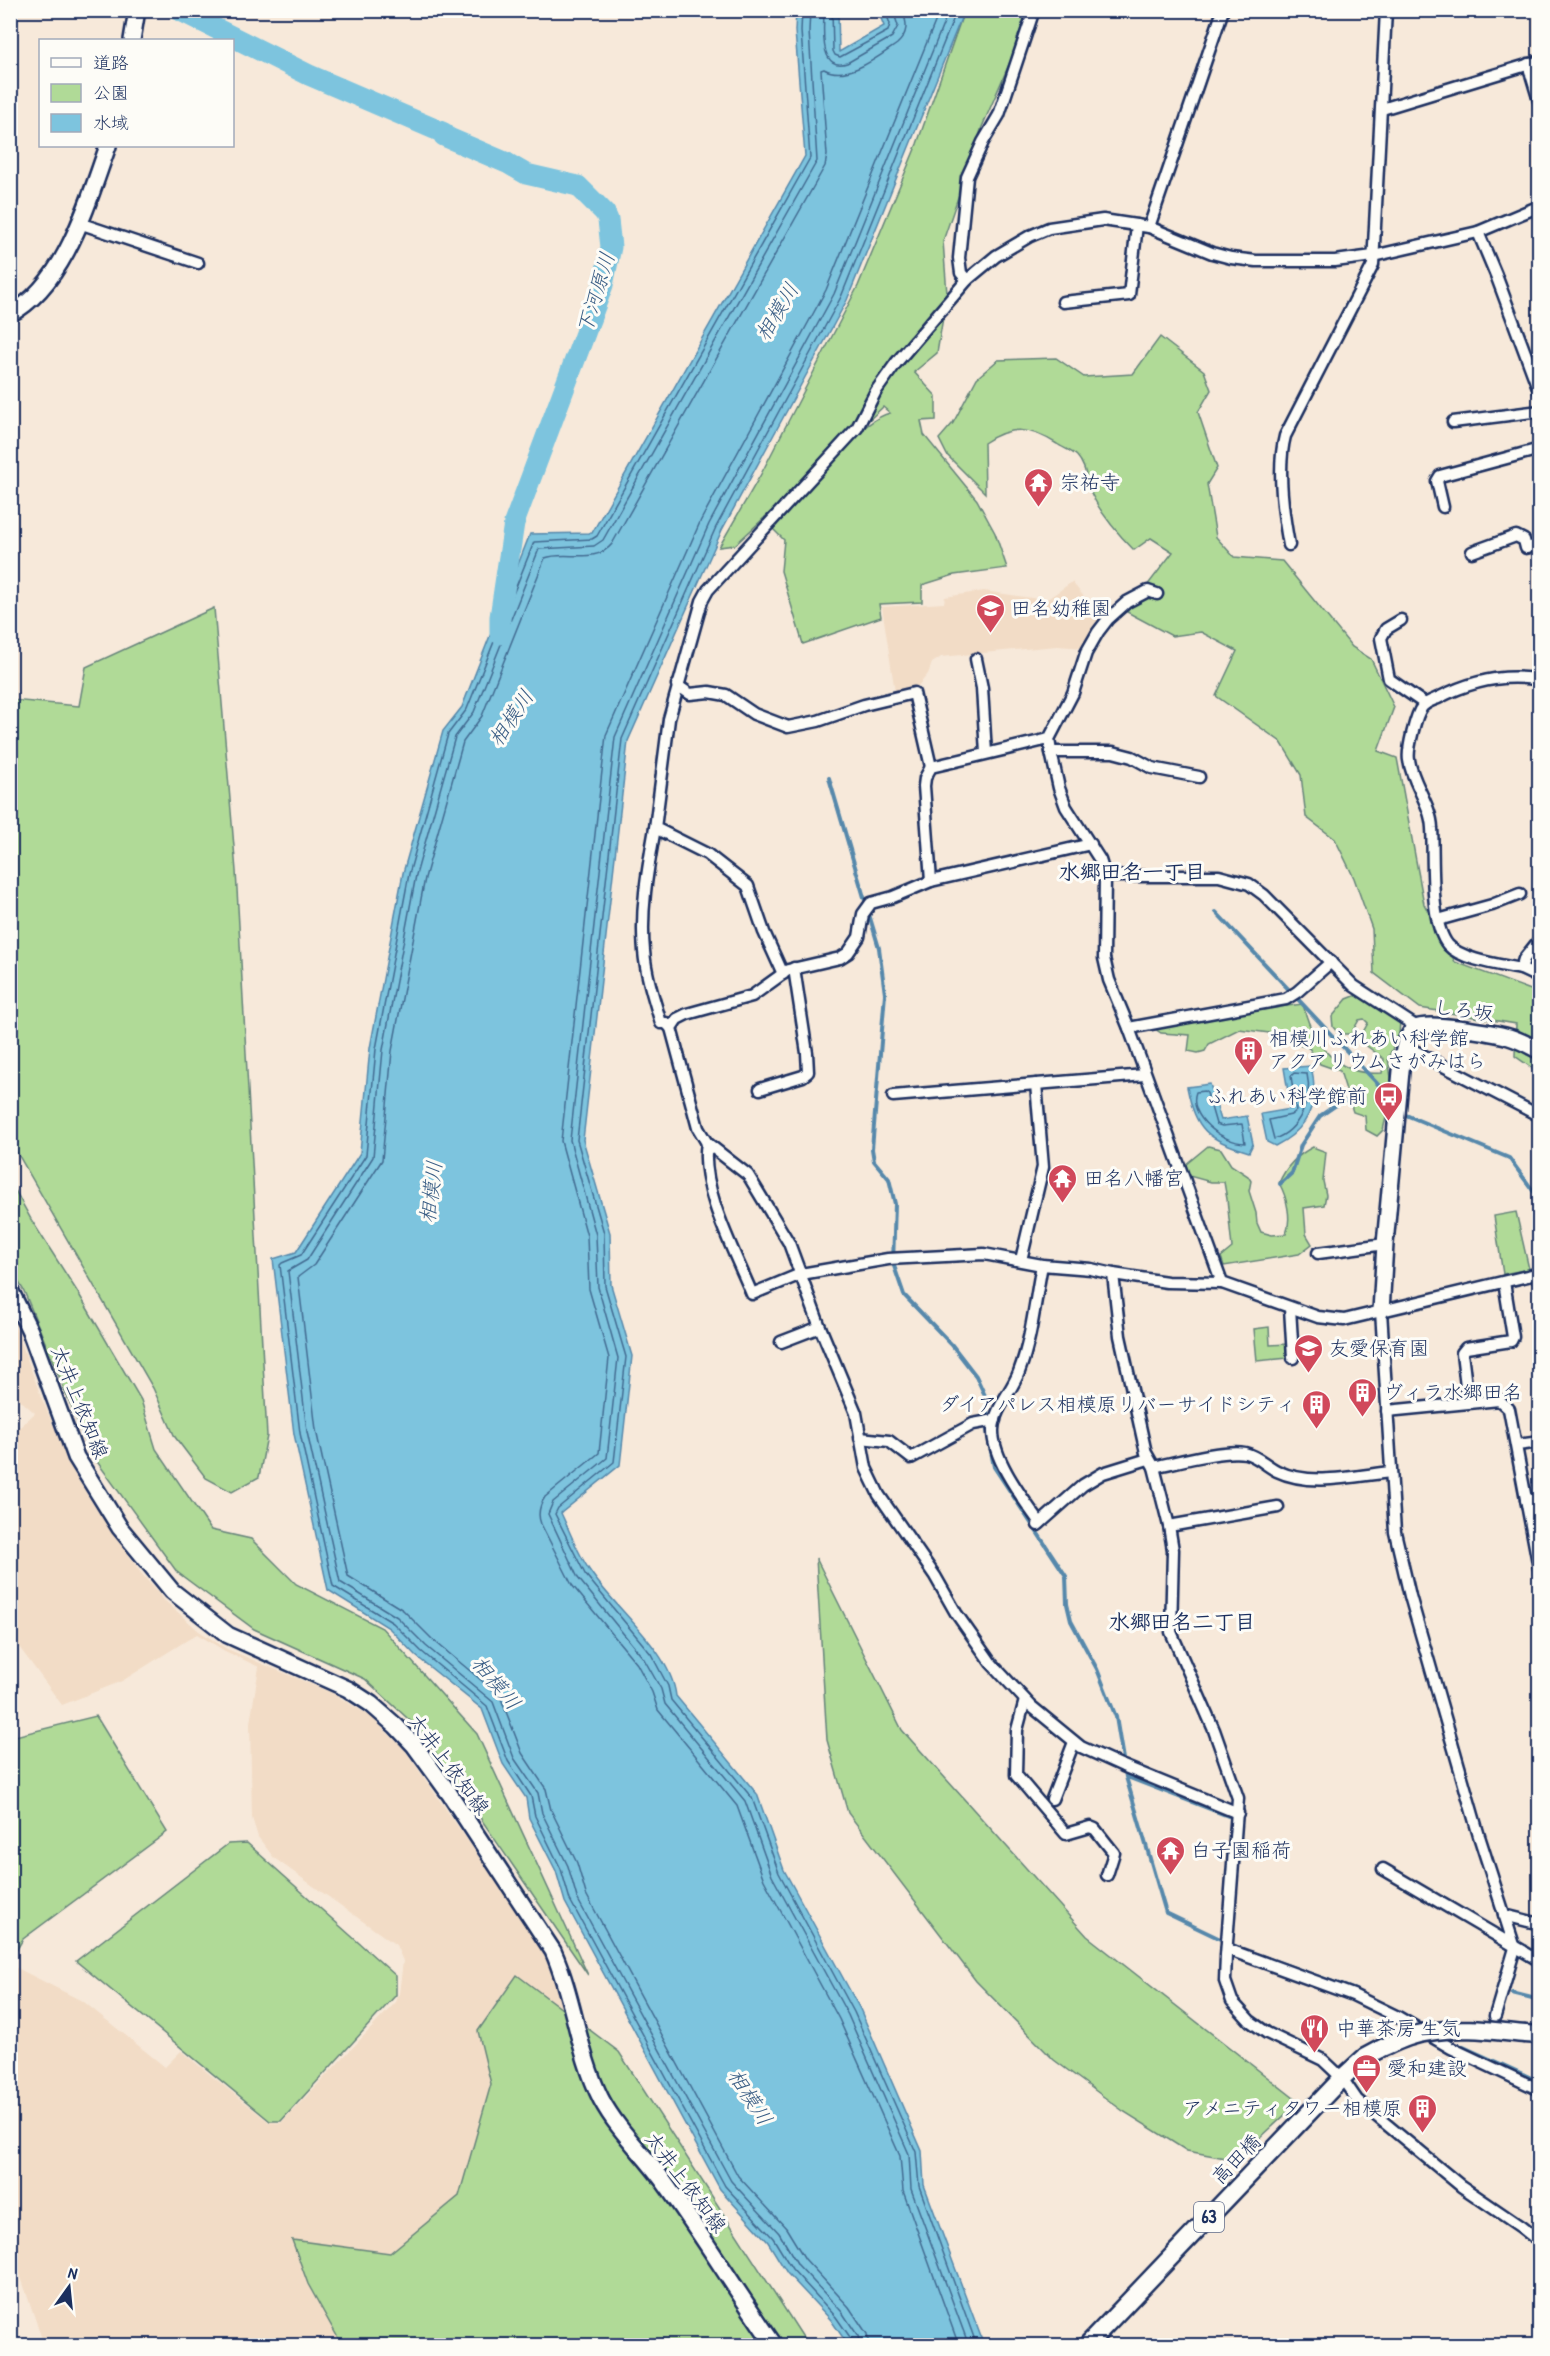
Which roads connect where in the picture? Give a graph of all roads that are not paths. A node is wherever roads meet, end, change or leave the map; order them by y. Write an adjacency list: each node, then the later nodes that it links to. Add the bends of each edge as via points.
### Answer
1 (137, 10): 5 (main road)
2 (1034, 10): 17 (street, via 999,115 967,177 959,258 961,273)
3 (1223, 10): 13 (street)
4 (1386, 10): 8 (street)
5 (132, 39)
6 (1534, 62): 7 (street); 8 (street)
7 (1539, 104)
8 (1382, 109): 15 (street)
9 (108, 147): 11 (main road)
10 (1539, 206): 14 (street)
11 (79, 223): 16 (street); 19 (main road, via 43,289)
12 (1137, 225): 13 (street); 17 (street, via 1103,220 1049,228 996,256); 18 (street, via 1129,296)
13 (1149, 227): 15 (street, via 1231,258 1300,262)
14 (1478, 232): 15 (street); 20 (street)
15 (1373, 256): 25 (street, via 1373,265 1285,436 1282,465)
16 (198, 263)
17 (967, 280): 32 (street, via 889,372 857,428 708,590)
18 (1063, 302)
19 (10, 314)
20 (1539, 393)
21 (1539, 411): 22 (street)
22 (1453, 422)
23 (1539, 449): 24 (street, via 1440,476 1437,481)
24 (1443, 507)
25 (1289, 545)
26 (1539, 545): 27 (street, via 1526,548 1524,540 1516,536)
27 (1472, 552)
28 (1157, 594): 34 (street, via 1148,591 1127,602 1098,632)
29 (1401, 620): 33 (street, via 1386,629 1381,638 1389,679)
30 (976, 659): 36 (street)
31 (1539, 680): 33 (street, via 1499,678 1467,686)
32 (677, 685): 37 (street, via 690,694 726,695 754,714 788,727 914,693); 39 (street)
33 (1425, 704): 44 (street, via 1408,756 1432,826)
34 (1049, 739): 35 (street); 36 (street)
35 (1051, 752): 38 (street, via 1113,752 1152,768); 40 (street, via 1066,807)
36 (986, 753): 37 (street)
37 (931, 767): 42 (street, via 924,786)
38 (1199, 777)
39 (655, 828): 48 (street, via 707,854 748,886 764,932); 51 (street, via 644,904 644,951 661,1023)
40 (1091, 844): 41 (street); 42 (street)
41 (1105, 876): 46 (street, via 1219,876 1239,880 1264,895); 52 (street, via 1104,958 1108,980)
42 (931, 880): 48 (street, via 871,903 863,914 859,937 848,953)
43 (1520, 894): 44 (street)
44 (1438, 920): 47 (street, via 1444,939 1456,951)
45 (1539, 939): 47 (street)
46 (1331, 962): 50 (street, via 1354,986); 52 (street, via 1286,999)
47 (1521, 969): 49 (street)
48 (789, 971): 51 (street, via 752,996 687,1014); 57 (street, via 808,1072)
49 (1539, 978)
50 (1417, 1027): 53 (main road); 54 (main road, しろ坂, via 1494,1034)
51 (671, 1028): 60 (street, via 698,1128)
52 (1129, 1028): 55 (street)
53 (1405, 1046): 59 (street); 61 (main road)
54 (1539, 1051)
55 (1145, 1075): 56 (street); 69 (street)
56 (1036, 1084): 58 (street); 63 (street, via 1043,1167)
57 (760, 1089)
58 (892, 1096)
59 (1539, 1116)
60 (707, 1143): 65 (street, via 748,1175 789,1244); 65 (street, via 704,1161 717,1212 752,1294)
61 (1385, 1244): 62 (street); 72 (main road)
62 (1318, 1253)
63 (1020, 1260): 64 (street); 65 (street, via 984,1254 901,1258)
64 (1042, 1265): 66 (street); 78 (street, via 1020,1370)
65 (801, 1274): 73 (street)
66 (1113, 1274): 69 (street, via 1167,1282); 82 (street, via 1120,1336)
67 (1539, 1274): 68 (street)
68 (1504, 1282): 72 (street); 76 (street, via 1513,1337 1511,1341 1466,1348 1462,1353)
69 (1222, 1283): 71 (street)
70 (10, 1290): 106 (main road, 太井上依知線, via 30,1331 76,1456 120,1528 172,1591 228,1635 348,1689 371,1704 414,1745 442,1783 552,1951 563,1975 590,2071 619,2129 663,2180)
71 (1290, 1308): 72 (street, via 1344,1320); 75 (street)
72 (1381, 1311): 77 (street)
73 (820, 1327): 74 (street); 79 (street, via 856,1413)
74 (781, 1342)
75 (1293, 1358)
76 (1468, 1402): 77 (street); 81 (street, via 1499,1400 1506,1404)
77 (1387, 1411): 83 (street)
78 (994, 1420): 79 (street, via 979,1422 911,1458 889,1441); 82 (street, via 993,1431 1005,1468 1039,1524 1083,1485 1103,1473)
79 (860, 1438): 90 (street, via 866,1468 879,1495 991,1663)
80 (1539, 1442): 81 (street)
81 (1517, 1445): 85 (street)
82 (1151, 1463): 83 (street, via 1244,1453 1295,1476 1337,1478); 87 (street)
83 (1390, 1472): 96 (street, via 1395,1532 1410,1596)
84 (1539, 1498): 85 (street)
85 (1526, 1500): 88 (street)
86 (1278, 1507): 87 (street)
87 (1169, 1526): 93 (street, via 1173,1550 1171,1632 1233,1779)
88 (1538, 1554): 89 (street)
89 (1539, 1572)
90 (1025, 1700): 91 (street); 95 (street, via 1017,1730 1016,1775 1066,1834 1095,1829 1114,1853)
91 (1074, 1742): 92 (street); 93 (street)
92 (1052, 1799)
93 (1238, 1813): 98 (street)
94 (1383, 1869): 99 (street)
95 (1107, 1875)
96 (1504, 1915): 97 (street); 99 (street)
97 (1539, 1924)
98 (1227, 1948): 103 (street, via 1225,1981 1240,2012 1267,2033 1323,2060); 104 (street, via 1353,1995)
99 (1515, 1948): 100 (street); 101 (street)
100 (1539, 1961)
101 (1495, 2016)
102 (1532, 2035): 103 (main road, 63, bridge, via 1487,2030 1428,2032 1365,2057)
103 (1337, 2084): 105 (street, via 1461,2186); 107 (main road, 高田橋 / 63)
104 (1539, 2090)
105 (1539, 2242)
106 (775, 2346)
107 (1086, 2346)

